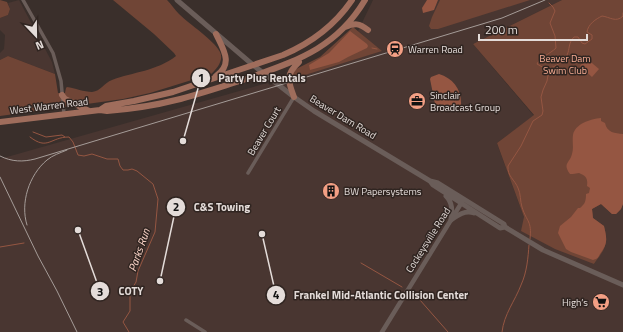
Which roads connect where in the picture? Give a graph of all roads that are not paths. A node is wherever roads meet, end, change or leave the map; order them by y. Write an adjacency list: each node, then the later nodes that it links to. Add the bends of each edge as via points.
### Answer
1 (22, 0): 14 (street, via 53,53)
2 (177, 0): 9 (main road, Beaver Dam Road)
3 (352, 0): 6 (main road, West Warren Road)
4 (356, 0): 6 (main road)
5 (364, 0): 7 (main road, West Warren Road)
6 (340, 15): 11 (main road, West Warren Road, via 317,37 297,49)
7 (342, 29): 8 (main road, via 358,24); 10 (main road, West Warren Road)
8 (368, 30)
9 (216, 34): 11 (main road, Beaver Dam Road); 13 (main road, via 225,52 226,62 222,73)
10 (302, 58): 12 (main road, West Warren Road); 15 (main road, via 292,68 288,77)
11 (253, 65): 12 (main road, Beaver Dam Road); 13 (main road, West Warren Road)
12 (262, 73): 15 (main road, Beaver Dam Road); 16 (main road, West Warren Road, via 175,100 126,109)
13 (213, 79): 16 (main road, West Warren Road, via 160,96 106,106)
14 (62, 95): 17 (main road); 18 (street)
15 (294, 98): 20 (street, Beaver Court); 21 (main road, Beaver Dam Road)
16 (100, 110): 17 (main road, West Warren Road)
17 (89, 111): 18 (main road, West Warren Road)
18 (64, 114): 19 (main road, West Warren Road)
19 (0, 122)
20 (248, 173)
21 (430, 181): 22 (main road, Beaver Dam Road); 23 (main road, Beaver Dam Road)
22 (442, 191): 24 (main road, Beaver Dam Road); 26 (main road, via 451,203)
23 (464, 199): 24 (street, Cockeysville Road); 27 (main road, Beaver Dam Road, via 504,224)
24 (461, 204): 25 (main road, Beaver Dam Road); 26 (street, Cockeysville Road)
25 (480, 216): 26 (main road, via 467,212); 27 (main road, Beaver Dam Road, via 500,228)
26 (451, 220): 31 (street, Cockeysville Road)
27 (505, 228): 28 (main road, Beaver Dam Road, via 536,246)
28 (623, 285)
29 (186, 320): 30 (street)
30 (205, 332)
31 (382, 332)

